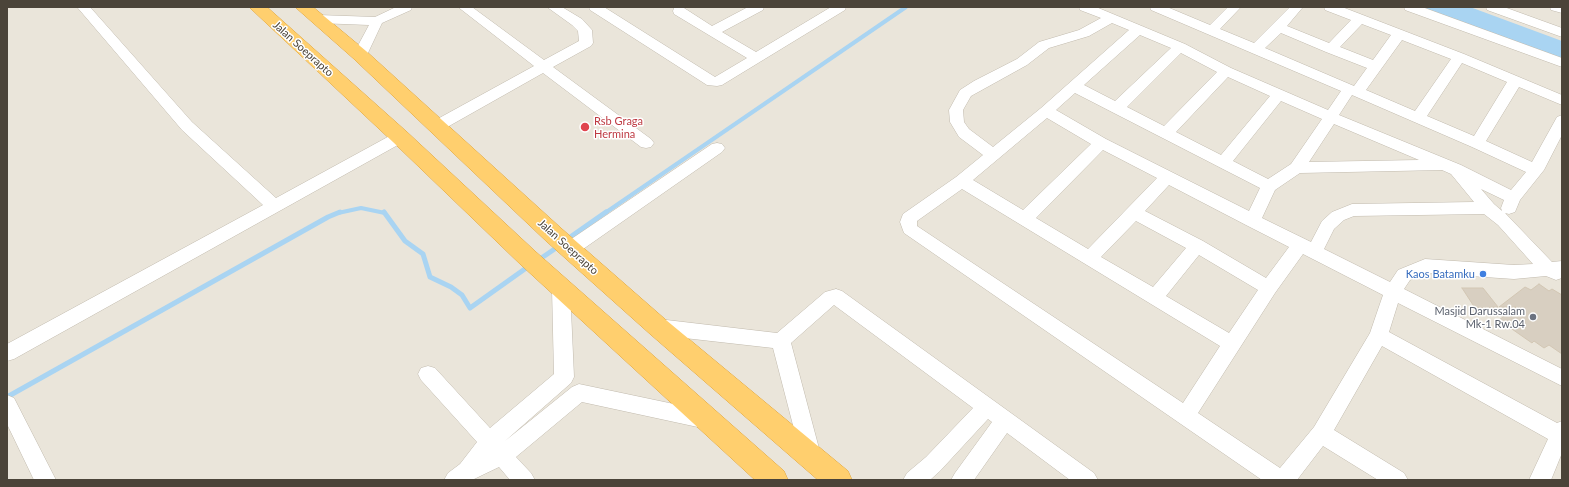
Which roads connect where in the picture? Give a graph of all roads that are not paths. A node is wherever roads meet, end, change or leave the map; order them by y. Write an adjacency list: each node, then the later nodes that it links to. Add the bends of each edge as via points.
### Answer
1 (83, 7): 67 (street, via 186,126)
2 (257, 7): 52 (highway, Jalan Soeprapto)
3 (406, 7): 23 (street)
4 (464, 7): 37 (street)
5 (553, 7): 37 (street, via 585,30 586,43)
6 (595, 7): 34 (street, via 712,82 717,82)
7 (697, 7): 18 (street, via 691,11)
8 (758, 7): 27 (street)
9 (840, 7): 34 (street)
10 (1235, 7): 26 (street)
11 (1297, 7): 24 (street)
12 (1330, 7): 22 (street)
13 (1410, 7): 36 (street)
14 (1492, 7): 28 (street)
15 (1556, 7): 19 (street)
16 (1091, 8): 21 (street)
17 (1163, 8): 26 (street)
18 (676, 9): 27 (street)
19 (1562, 9)
20 (310, 13): 23 (street); 33 (highway, Jalan Soeprapto)
21 (1111, 18): 25 (street); 58 (street, via 1084,33 1044,45 1022,62 978,84 966,93 956,110 956,122 964,133)
22 (1359, 19): 29 (street); 32 (street)
23 (377, 21): 33 (street)
24 (1279, 27): 31 (street); 32 (street)
25 (1137, 30): 30 (street); 41 (street)
26 (1212, 30): 31 (street)
27 (712, 32): 34 (street)
28 (1562, 33)
29 (1399, 34): 35 (street); 38 (street)
30 (1180, 47): 39 (street); 45 (street)
31 (1256, 49): 42 (street)
32 (1331, 49): 38 (street)
33 (360, 55): 50 (highway, Jalan Soeprapto)
34 (755, 57)
35 (1459, 57): 40 (street); 48 (street)
36 (1562, 63)
37 (543, 66): 50 (street); 53 (street)
38 (1375, 66): 42 (street)
39 (1226, 71): 43 (street); 51 (street)
40 (1516, 80): 44 (street); 55 (street)
41 (1074, 86): 45 (street); 46 (street)
42 (1353, 91): 47 (street); 48 (street)
43 (1279, 94): 47 (street); 59 (street)
44 (1562, 100)
45 (1117, 108): 51 (street)
46 (1046, 111): 54 (street); 58 (street)
47 (1331, 117): 60 (street); 61 (street)
48 (1418, 118): 55 (street)
49 (1562, 120): 56 (street)
50 (437, 126): 73 (highway, Jalan Soeprapto)
51 (1167, 132): 59 (street)
52 (400, 137): 67 (street); 78 (highway, Jalan Soeprapto)
53 (646, 143)
54 (1101, 143): 63 (street); 70 (street)
55 (1477, 143): 62 (street)
56 (1556, 145): 62 (street)
57 (717, 148): 73 (street)
58 (993, 155): 64 (street)
59 (1223, 162): 65 (street)
60 (1451, 167): 61 (street); 66 (street); 68 (street)
61 (1297, 168): 65 (street)
62 (1536, 170): 66 (street)
63 (1167, 177): 69 (street); 71 (street)
64 (962, 181): 70 (street); 93 (street, via 909,218 910,229)
65 (1269, 186): 71 (street)
66 (1513, 198): 72 (street)
67 (274, 206): 86 (street)
68 (1488, 208): 72 (street); 75 (street, via 1352,210 1338,216)
69 (1134, 213): 74 (street); 76 (street)
70 (1025, 218): 76 (street)
71 (1252, 220): 75 (street)
72 (1504, 221): 77 (street)
73 (564, 243): 82 (highway, Jalan Soeprapto)
74 (1196, 246): 79 (street); 81 (street)
75 (1307, 248): 79 (street); 80 (street)
76 (1090, 257): 81 (street)
77 (1558, 271): 80 (street, via 1514,272 1425,266 1404,275)
78 (561, 288): 88 (street); 95 (highway, Jalan Soeprapto)
79 (1269, 288): 85 (street)
80 (1393, 291): 83 (street); 89 (street)
81 (1154, 298): 85 (street)
82 (658, 327): 84 (street); 99 (highway, Jalan Soeprapto)
83 (1379, 335): 96 (street); 97 (street)
84 (781, 341): 91 (street, via 836,296); 99 (street)
85 (1232, 344): 93 (street)
86 (7, 353)
87 (428, 374): 98 (street)
88 (564, 377): 90 (street); 98 (street)
89 (1562, 378)
90 (579, 393): 95 (street); 98 (street)
91 (987, 406): 94 (street); 105 (street, via 933,464)
92 (8, 407): 101 (street)
93 (1185, 416): 108 (street)
94 (1005, 420): 106 (street); 107 (street)
95 (709, 421): 103 (highway, Jalan Soeprapto)
96 (1321, 433): 109 (street); 110 (street)
97 (1562, 434): 111 (street)
98 (496, 449): 100 (street); 102 (street)
99 (811, 456): 104 (highway, Jalan Soeprapto)
100 (461, 475)
101 (45, 480)
102 (524, 480)
103 (774, 480)
104 (838, 480)
105 (914, 480)
106 (962, 480)
107 (1087, 480)
108 (1280, 480)
109 (1284, 480)
110 (1397, 480)
111 (1540, 480)

